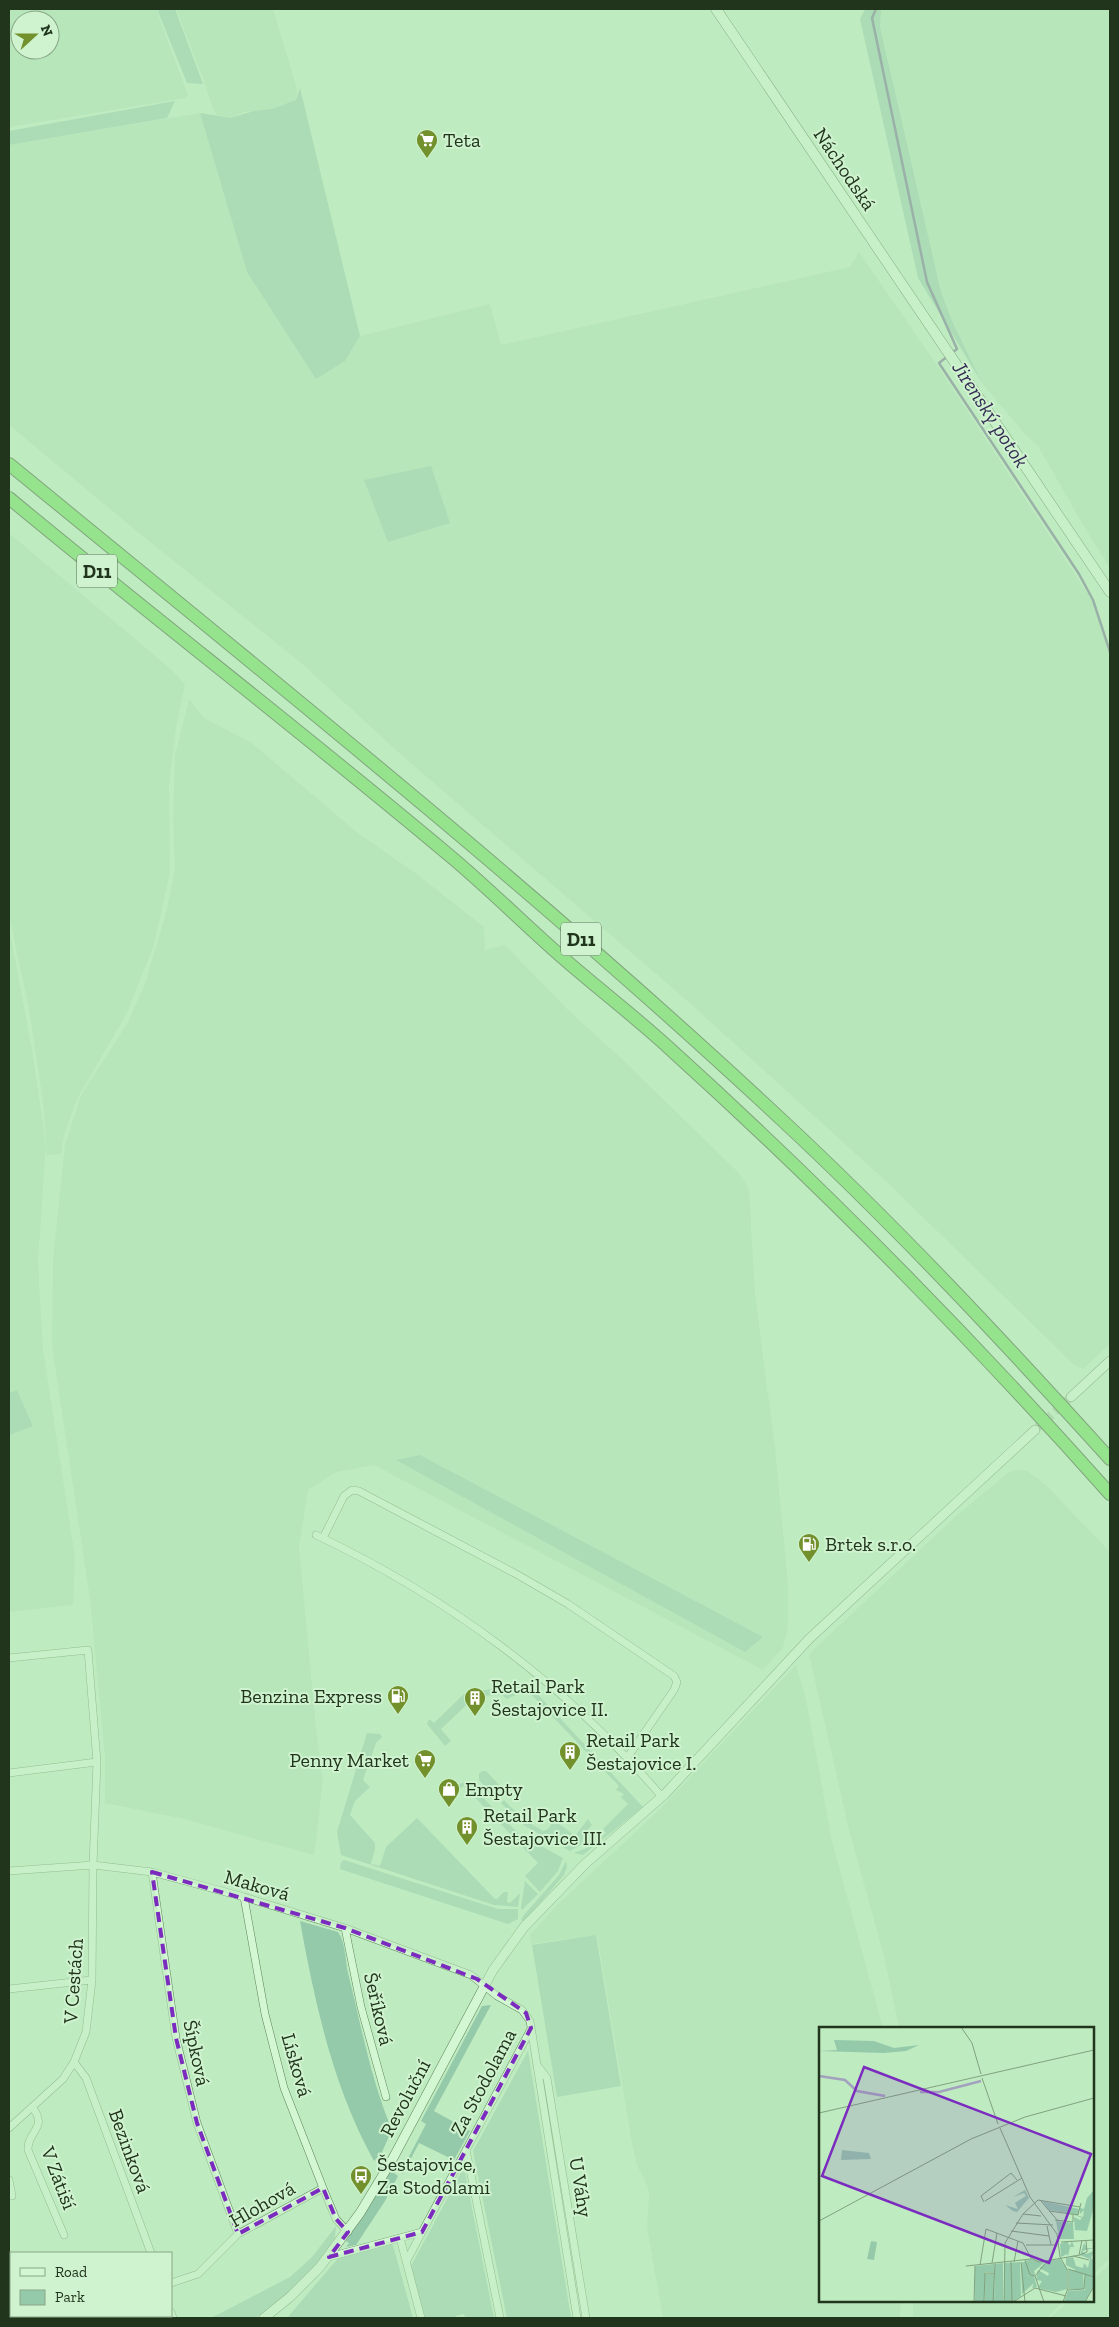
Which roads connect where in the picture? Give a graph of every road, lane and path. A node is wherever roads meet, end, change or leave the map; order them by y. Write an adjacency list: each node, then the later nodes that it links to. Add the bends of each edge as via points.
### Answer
1 (716, 9): 4 (main road, Náchodská)
2 (9, 464): 8 (highway, D11, via 468,842 682,1029 791,1128 907,1242)
3 (9, 498): 9 (highway, D11, via 453,859 667,1046 908,1277 1036,1410)
4 (1110, 592)
5 (1110, 1361): 6 (street)
6 (1071, 1397)
7 (1035, 1430): 16 (street, Revoluční, via 809,1639)
8 (1110, 1459)
9 (1110, 1494)
10 (316, 1535): 11 (street)
11 (323, 1538): 13 (street, via 408,1582 478,1629 545,1682); 13 (street, via 344,1496 352,1490 359,1491 568,1604 674,1676 677,1682 674,1690)
12 (9, 1658): 14 (street, V Cestách, via 88,1650)
13 (627, 1758): 16 (street)
14 (97, 1762): 15 (street); 17 (street, V Cestách)
15 (9, 1774)
16 (662, 1797): 23 (street, Revoluční, via 585,1864 524,1927)
17 (93, 1865): 18 (street, Maková); 19 (street, Maková); 22 (street, V Cestách)
18 (9, 1871)
19 (152, 1872): 20 (street, Maková); 37 (street, Šípková, via 176,2038 197,2123)
20 (244, 1897): 21 (street, Maková); 33 (street, Lísková, via 265,2014 284,2088)
21 (345, 1928): 23 (street, Maková, via 471,1975); 28 (street, Šeříková, via 361,2007)
22 (92, 1980): 24 (street); 26 (street, V Cestách, via 86,2032)
23 (485, 1986): 25 (street, U Váhy, via 526,2013); 35 (street, Revoluční, via 388,2166)
24 (9, 1989)
25 (531, 2028): 27 (street, U Váhy); 31 (street, Za Stodolama)
26 (74, 2062): 29 (street, V Cestách, via 63,2079); 40 (street, Bezinková, via 86,2078)
27 (537, 2064): 47 (street, U Váhy); 48 (street, U Váhy, via 547,2078)
28 (386, 2097)
29 (32, 2107): 30 (street, V Cestách); 38 (street, V Zátiší, via 40,2122 28,2150)
30 (9, 2128)
31 (466, 2149): 36 (street, Za Stodolama); 46 (street)
32 (9, 2180): 34 (street)
33 (322, 2188): 35 (street, Lísková, via 336,2219); 37 (street, Hlohová)
34 (12, 2196)
35 (348, 2232): 41 (street, Revoluční)
36 (422, 2232): 39 (street); 42 (street, Za Stodolama)
37 (238, 2234): 43 (street, Hlohová, via 198,2274)
38 (64, 2235)
39 (400, 2238): 41 (street); 42 (street)
40 (151, 2252)
41 (329, 2257): 44 (street, Revoluční, via 294,2294)
42 (406, 2262): 45 (street)
43 (172, 2283)
44 (264, 2318)
45 (421, 2318)
46 (500, 2318)
47 (577, 2318)
48 (586, 2318)

